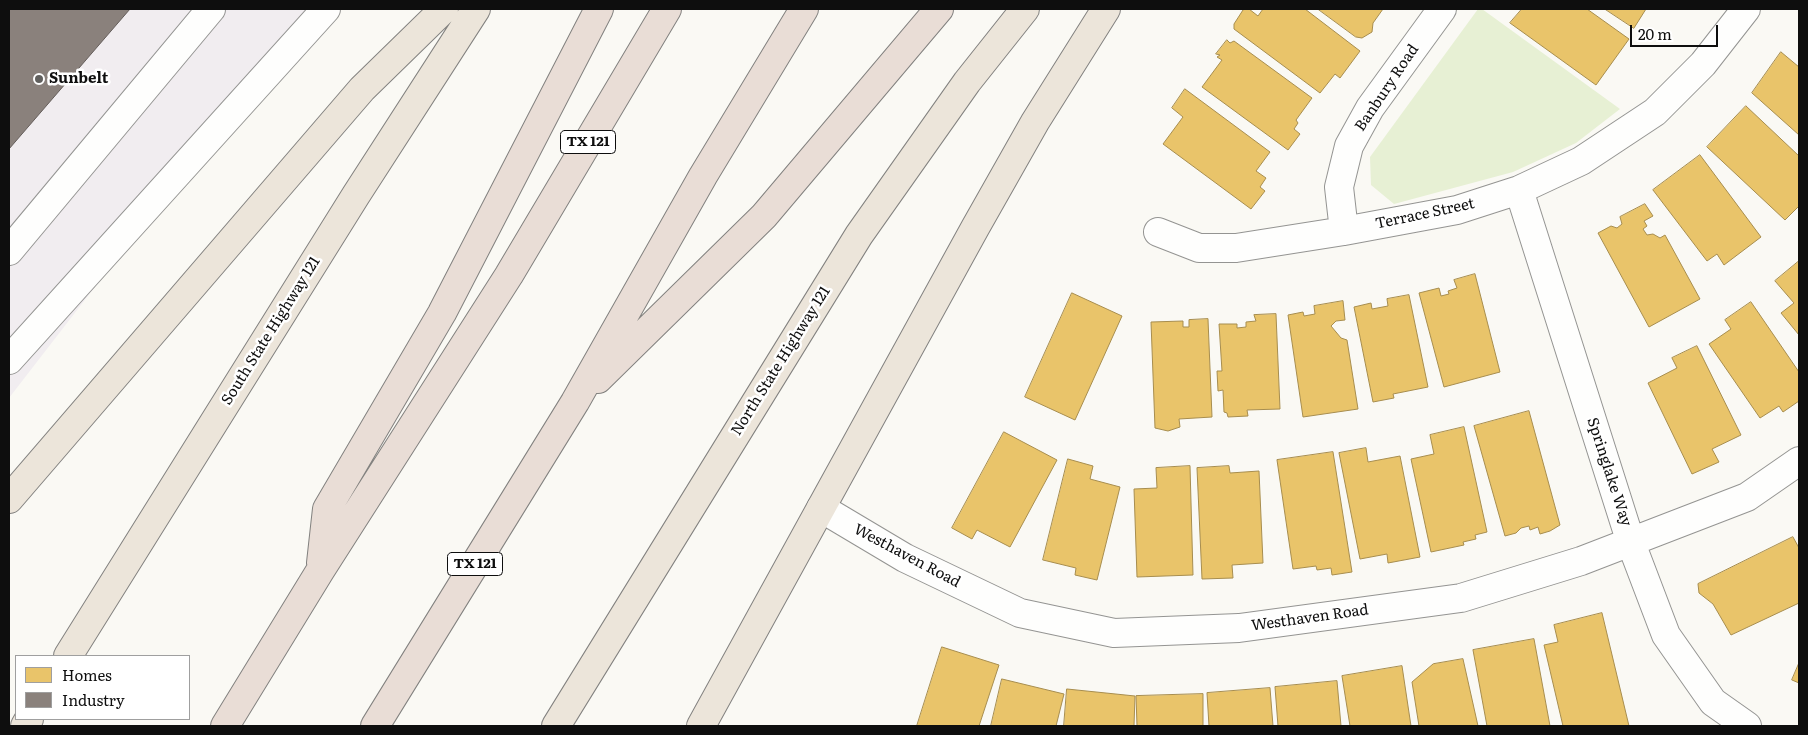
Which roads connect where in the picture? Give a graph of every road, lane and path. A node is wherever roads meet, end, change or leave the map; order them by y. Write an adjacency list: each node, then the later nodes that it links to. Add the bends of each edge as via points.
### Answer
1 (211, 9): 16 (street)
2 (326, 9): 17 (street)
3 (444, 9): 20 (main road, via 362,88)
4 (476, 9): 24 (main road, South State Highway 121)
5 (599, 9): 23 (highway, via 442,313 327,509)
6 (667, 9): 23 (highway, TX 121, via 509,275)
7 (804, 9): 18 (highway, TX 121, via 703,176)
8 (939, 9): 18 (highway, via 764,216)
9 (1025, 9): 27 (main road, North State Highway 121, via 967,82 859,235)
10 (1106, 9): 21 (main road, via 1021,146)
11 (1442, 9): 14 (street, Banbury Road, via 1370,108 1349,146 1338,187)
12 (1746, 9): 13 (street, Terrace Street, via 1702,64 1655,112 1581,160)
13 (1519, 190): 14 (street, Terrace Street, via 1457,210); 22 (street, Springlake Way)
14 (1344, 231): 15 (street, Terrace Street, via 1236,248 1199,248)
15 (1158, 232)
16 (9, 251)
17 (9, 360)
18 (575, 402): 26 (highway, TX 121)
19 (1799, 461): 22 (street, Westhaven Road, via 1748,497)
20 (9, 499)
21 (821, 508): 22 (street, Westhaven Road, via 906,558 1020,613 1114,633 1239,628 1461,598); 28 (main road)
22 (1631, 543): 29 (street, Springlake Way, via 1666,635 1714,702)
23 (320, 571): 25 (highway, TX 121)
24 (69, 655)
25 (225, 726)
26 (375, 726)
27 (556, 726)
28 (701, 726)
29 (1747, 726)

